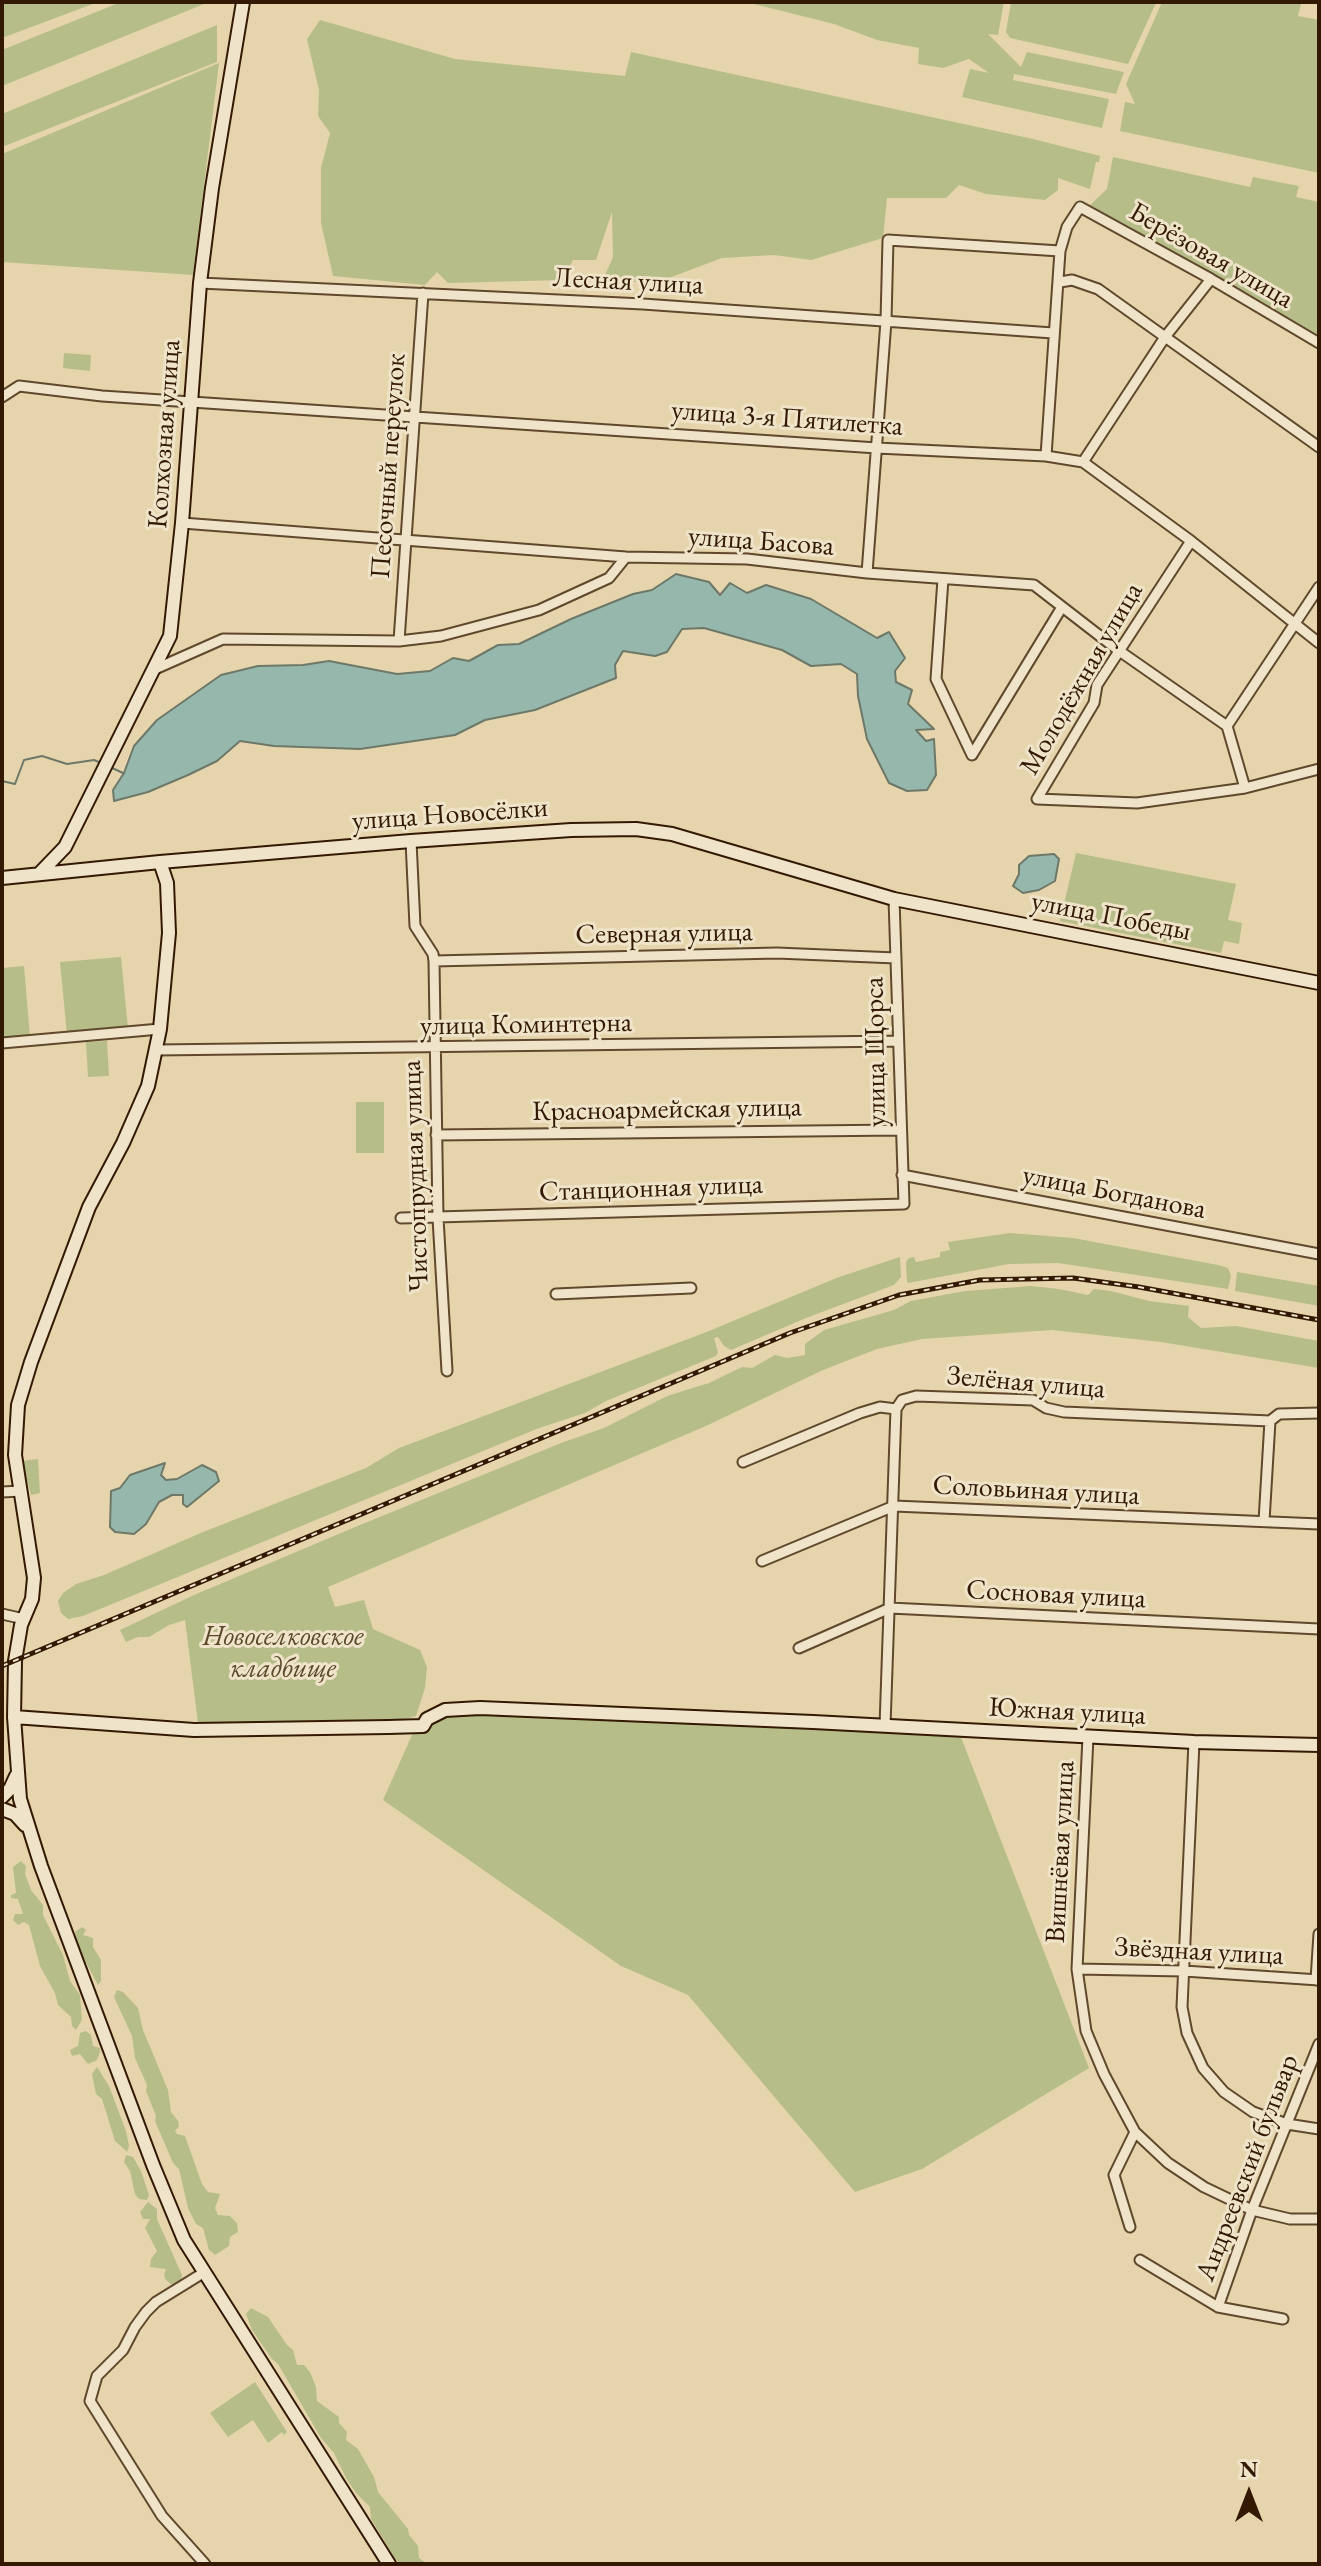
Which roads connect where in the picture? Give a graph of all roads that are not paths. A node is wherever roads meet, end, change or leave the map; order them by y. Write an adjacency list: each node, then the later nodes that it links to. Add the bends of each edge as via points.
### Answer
1 (243, 2): 5 (street, Колхозная улица)
2 (1060, 251): 3 (street, Берёзовая улица, via 1080,207); 4 (street); 7 (street, via 888,240)
3 (1211, 279): 9 (street); 10 (street, Берёзовая улица)
4 (1060, 282): 8 (street); 9 (street, via 1072,280 1098,289)
5 (200, 283): 6 (street, Лесная улица); 12 (street, Колхозная улица)
6 (423, 293): 7 (street, Лесная улица); 13 (street, Песочный переулок)
7 (886, 321): 8 (street, Лесная улица); 15 (street)
8 (1053, 333): 16 (street)
9 (1165, 337): 14 (street); 17 (street)
10 (1319, 343)
11 (2, 397): 12 (street, улица 3-я Пятилетка, via 19,386)
12 (191, 403): 13 (street, улица 3-я Пятилетка); 18 (street, Колхозная улица)
13 (415, 418): 15 (street, улица 3-я Пятилетка); 19 (street, Песочный переулок)
14 (1319, 447)
15 (877, 448): 16 (street, улица 3-я Пятилетка); 22 (street)
16 (1046, 456): 17 (street, улица 3-я Пятилетка)
17 (1083, 462): 20 (street, улица 3-я Пятилетка)
18 (182, 523): 19 (street, улица Басова); 30 (street, Колхозная улица, via 170,636)
19 (406, 541): 21 (street, улица Басова); 27 (street, Песочный переулок)
20 (1191, 541): 26 (street, улица 3-я Пятилетка); 29 (street, Молодёжная улица)
21 (626, 557): 22 (street, улица Басова, via 747,559); 27 (street, via 609,578 539,610 441,636)
22 (867, 573): 23 (street, улица Басова)
23 (943, 579): 25 (street, улица Басова, via 1034,585); 25 (street, via 936,679 972,755)
24 (1319, 587): 26 (street)
25 (1062, 607): 29 (street, улица Басова)
26 (1295, 624): 28 (street, улица 3-я Пятилетка); 31 (street)
27 (399, 641): 30 (street, via 223,639)
28 (1319, 643)
29 (1118, 650): 31 (street, улица Басова); 33 (street, Молодёжная улица, via 1097,685 1094,703 1037,799 1137,803)
30 (153, 670): 35 (street, Колхозная улица)
31 (1227, 726): 33 (street)
32 (1319, 769): 33 (street)
33 (1245, 788)
34 (411, 841): 36 (street, улица Новосёлки); 40 (street, улица Новосёлки, via 636,829 672,834); 42 (street, Чистопрудная улица, via 415,926)
35 (65, 847): 37 (street); 38 (street, Колхозная улица)
36 (160, 862): 37 (street, улица Новосёлки); 44 (street, via 168,891 169,933)
37 (70, 871): 38 (street, улица Новосёлки)
38 (39, 874): 39 (street, улица Новосёлки)
39 (2, 878)
40 (894, 899): 41 (street, улица Щорса); 43 (street, улица Победы)
41 (896, 958): 42 (street, Северная улица, via 777,953); 45 (street, улица Щорса)
42 (434, 961): 47 (street, Чистопрудная улица)
43 (1319, 983)
44 (160, 1029): 46 (street); 48 (street)
45 (898, 1041): 47 (street, улица Коминтерна); 49 (street, улица Щорса)
46 (2, 1043)
47 (434, 1048): 48 (street, улица Коминтерна); 50 (street, Чистопрудная улица)
48 (156, 1050): 63 (street, via 148,1086 89,1207 31,1362 15,1431)
49 (899, 1130): 50 (street, Красноармейская улица); 51 (street, улица Щорса)
50 (436, 1135): 54 (street, Чистопрудная улица)
51 (902, 1175): 52 (street, улица Щорса); 55 (street, улица Богданова)
52 (904, 1204): 54 (street, Станционная улица)
53 (401, 1218): 54 (street, Станционная улица)
54 (438, 1218): 58 (street, Чистопрудная улица)
55 (1319, 1254)
56 (691, 1288): 57 (street)
57 (556, 1294)
58 (447, 1371)
59 (896, 1409): 61 (street, Зелёная улица, via 902,1400 916,1396 1033,1400 1064,1412); 62 (street, Зелёная улица, via 860,1413); 65 (street)
60 (1319, 1413): 61 (street, Зелёная улица, via 1279,1414)
61 (1270, 1421): 66 (street)
62 (743, 1462)
63 (21, 1491): 64 (street); 71 (street, via 34,1578)
64 (2, 1492)
65 (894, 1506): 66 (street, Соловьиная улица); 68 (street, Соловьиная улица); 69 (street)
66 (1264, 1521): 67 (street, Соловьиная улица)
67 (1319, 1524)
68 (762, 1561)
69 (890, 1608): 72 (street, Сосновая улица); 73 (street, Сосновая улица); 75 (street)
70 (2, 1614): 71 (street)
71 (24, 1619): 74 (street, via 16,1644)
72 (1319, 1629)
73 (799, 1648)
74 (14, 1717): 75 (street, Южная улица, via 194,1730 423,1726 435,1713 456,1708); 79 (street)
75 (885, 1726): 76 (street, Южная улица)
76 (1088, 1737): 77 (street, Южная улица); 85 (street, Вишнёвая улица)
77 (1194, 1742): 78 (street, Южная улица); 86 (street)
78 (1319, 1745)
79 (17, 1773): 80 (street); 81 (street)
80 (2, 1797)
81 (20, 1799): 82 (street); 83 (street)
82 (2, 1806): 83 (street)
83 (28, 1829): 96 (street, via 169,2207)
84 (1319, 1934): 87 (street)
85 (1077, 1969): 86 (street, Звёздная улица); 91 (street, Вишнёвая улица, via 1086,2031)
86 (1184, 1971): 87 (street, Звёздная улица); 89 (street, via 1187,2033 1203,2068 1224,2092 1253,2112)
87 (1318, 1980)
88 (1319, 2044): 89 (street, Андреевский бульвар)
89 (1287, 2124): 90 (street); 92 (street, Андреевский бульвар)
90 (1319, 2129)
91 (1135, 2132): 92 (street, Вишнёвая улица, via 1168,2163); 94 (street, via 1114,2175)
92 (1252, 2210): 93 (street, Вишнёвая улица); 97 (street, Андреевский бульвар)
93 (1319, 2219)
94 (1130, 2227)
95 (1140, 2260): 97 (street)
96 (203, 2273): 99 (street, via 156,2302 123,2350 97,2376 90,2401 162,2516); 100 (street)
97 (1218, 2307): 98 (street)
98 (1283, 2319)
99 (205, 2564)
100 (389, 2564)

